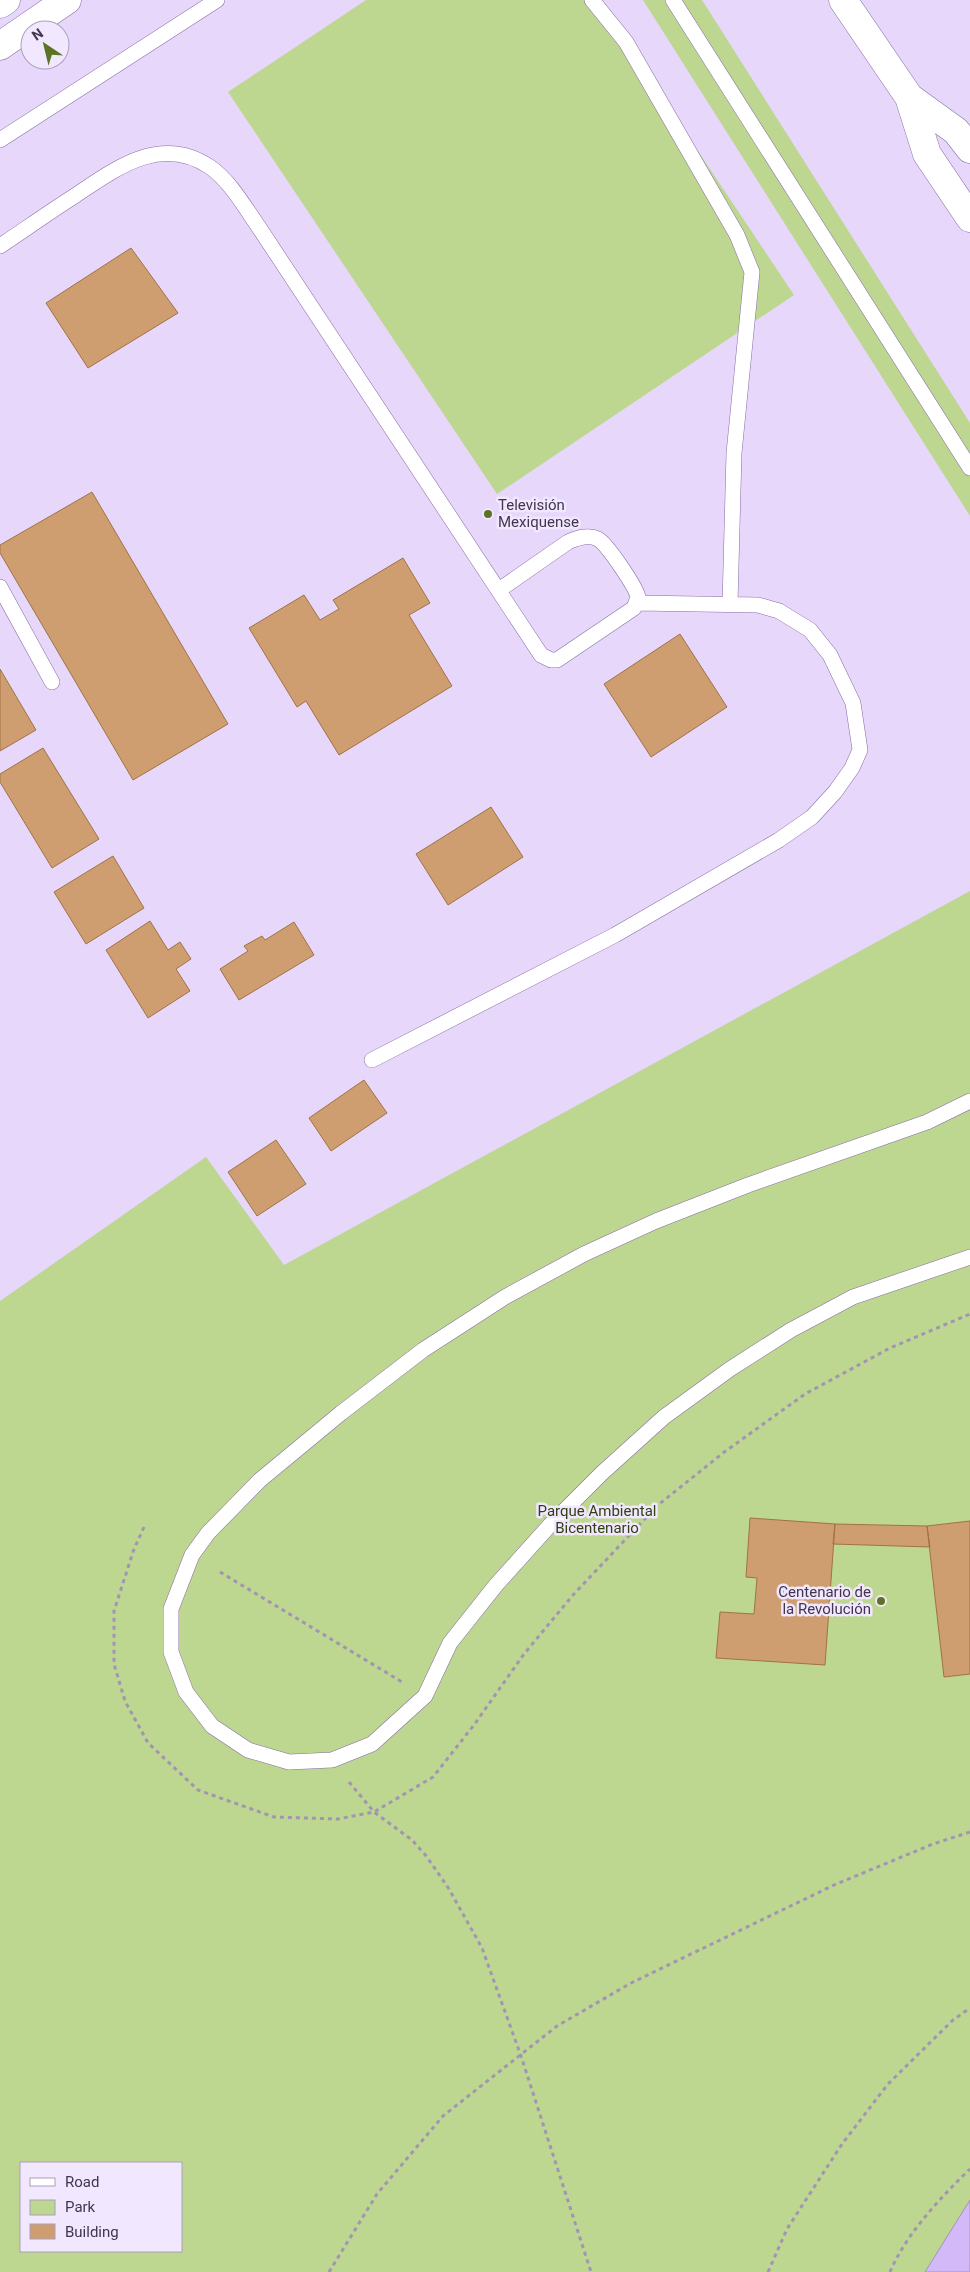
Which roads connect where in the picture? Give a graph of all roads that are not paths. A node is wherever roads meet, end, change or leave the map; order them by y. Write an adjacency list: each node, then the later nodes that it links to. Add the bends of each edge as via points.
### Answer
1 (6, 0): 7 (street)
2 (68, 0): 8 (street)
3 (217, 0): 10 (lane)
4 (592, 0): 18 (lane, via 626,42 737,234 752,272 734,453)
5 (672, 0): 14 (lane)
6 (843, 0): 9 (street)
7 (0, 4)
8 (0, 46)
9 (908, 97): 11 (street, via 956,130); 12 (street, via 927,154)
10 (0, 140)
11 (970, 149)
12 (970, 218)
13 (0, 246): 16 (lane, via 121,165 148,155 170,152 209,166 223,178 258,226)
14 (970, 468)
15 (0, 587): 19 (lane)
16 (499, 590): 17 (lane, via 568,542 589,536 603,543 637,592); 17 (lane, via 541,655 551,660 556,660)
17 (637, 603): 18 (lane)
18 (730, 604): 20 (lane, via 758,605 793,617 810,630 830,655 853,703 860,750 835,792 812,817 736,865 616,934)
19 (52, 682)
20 (372, 1060)
21 (970, 1101): 22 (lane, via 927,1122 656,1221 542,1276 423,1350 260,1480 208,1533 192,1555 171,1609 172,1652 186,1692 212,1726 248,1750 289,1762 332,1760 372,1744 425,1696 450,1644 496,1585 555,1519 664,1417 791,1330 853,1297)
22 (970, 1257)

